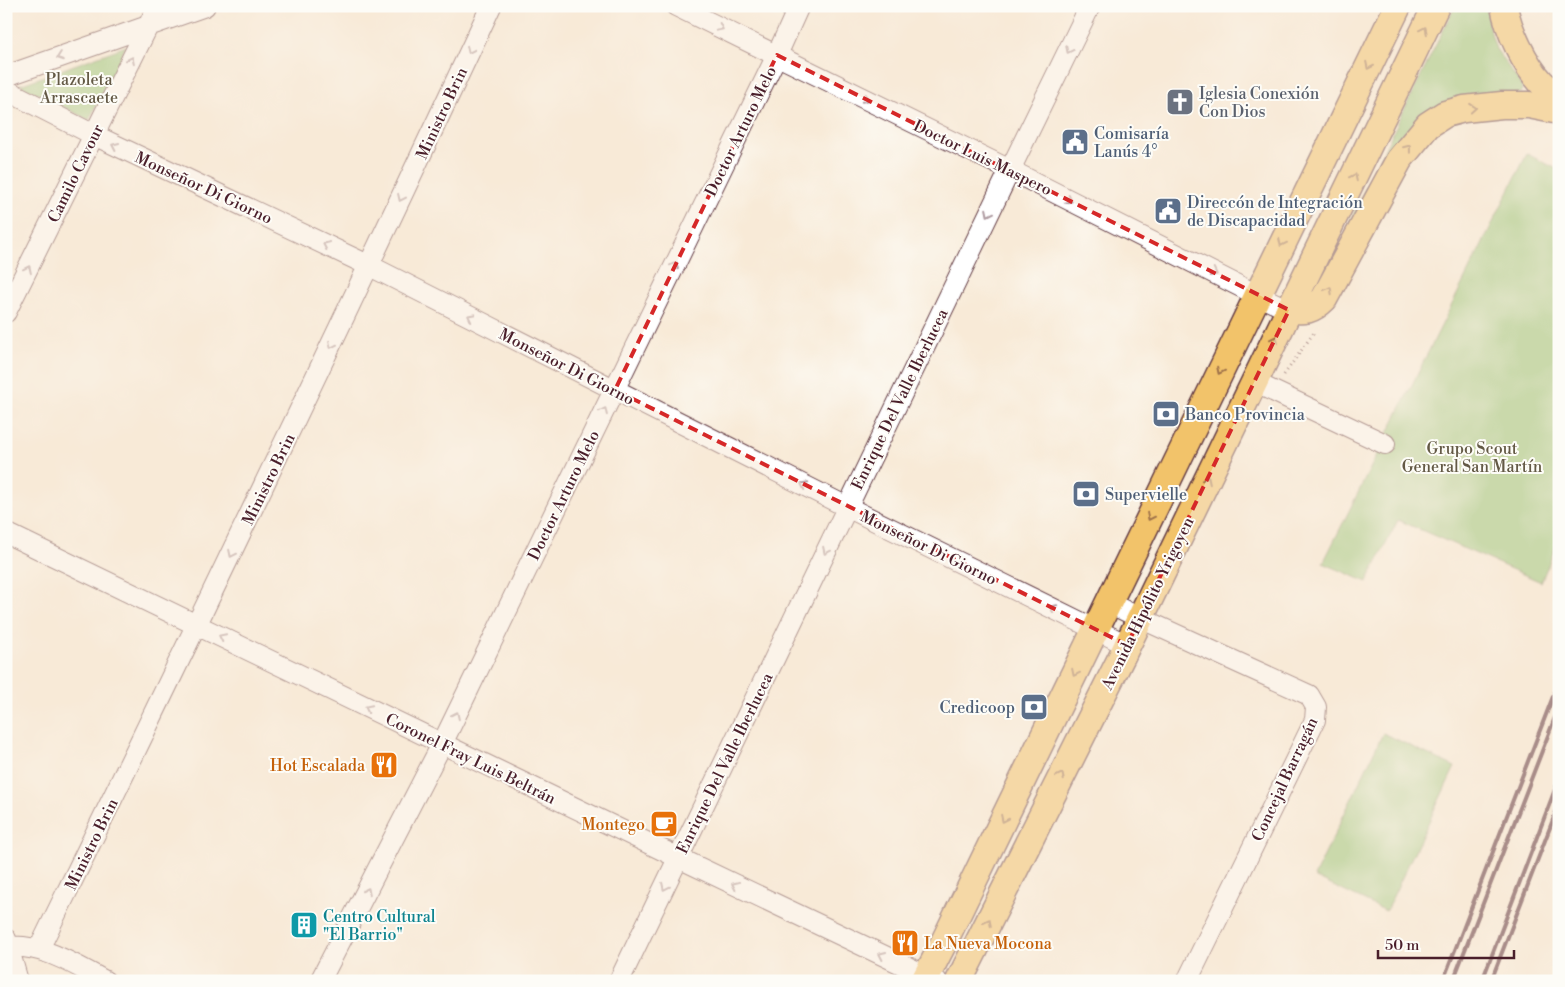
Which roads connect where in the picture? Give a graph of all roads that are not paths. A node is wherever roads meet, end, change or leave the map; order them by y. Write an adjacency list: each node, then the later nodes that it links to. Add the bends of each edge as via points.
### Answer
1 (158, 6): 11 (street, Camilo Cavour)
2 (204, 6): 11 (street)
3 (490, 6): 20 (street, Ministro Brin, one-way to 20)
4 (676, 6): 12 (street, Doctor Luis Maspero, one-way to 12)
5 (799, 6): 12 (street, Doctor Arturo Melo)
6 (1090, 6): 19 (street, Enrique Del Valle Iberlucea, one-way to 19)
7 (1398, 6): 21 (main road, Avenida Hipólito Yrigoyen, one-way to 21)
8 (1436, 6): 22 (main road, Avenida Hipólito Yrigoyen, one-way to 8)
9 (1504, 6): 16 (main road, via 1525,61 1540,82)
10 (1523, 6): 14 (main road, via 1525,24 1539,53)
11 (148, 26): 13 (street, one-way to 13); 18 (street, Camilo Cavour, one-way to 11)
12 (777, 55): 19 (street, Doctor Luis Maspero, one-way to 19); 25 (street, Doctor Arturo Melo, one-way to 12)
13 (6, 76)
14 (1559, 76)
15 (6, 90): 18 (street, Monseñor Di Giorno)
16 (1559, 98)
17 (1559, 111): 22 (main road, one-way to 17, via 1306,311 1324,299 1399,160 1428,125 1445,114 1464,109 1529,105)
18 (94, 135): 20 (street, Monseñor Di Giorno, one-way to 18); 23 (street, Camilo Cavour, one-way to 18)
19 (1010, 170): 21 (street, Doctor Luis Maspero, one-way to 21); 27 (street, Enrique Del Valle Iberlucea, one-way to 27)
20 (370, 266): 25 (street, Monseñor Di Giorno, one-way to 20); 31 (street, Ministro Brin, one-way to 31)
21 (1257, 295): 22 (street, Doctor Luis Maspero); 29 (main road, Avenida Hipólito Yrigoyen, one-way to 29)
22 (1289, 310): 24 (main road, Avenida Hipólito Yrigoyen, one-way to 22)
23 (6, 312)
24 (1254, 382): 26 (street); 30 (main road, Avenida Hipólito Yrigoyen, one-way to 24)
25 (615, 390): 27 (street, Monseñor Di Giorno, one-way to 25); 34 (street, Doctor Arturo Melo, one-way to 25)
26 (1385, 444)
27 (847, 507): 32 (street, Monseñor Di Giorno, one-way to 27); 35 (street, Enrique Del Valle Iberlucea, one-way to 35)
28 (6, 533): 31 (street, Coronel Fray Luis Beltrán)
29 (1109, 603): 30 (street, Concejal Barragán); 32 (main road, Avenida Hipólito Yrigoyen)
30 (1140, 618): 33 (main road, Avenida Hipólito Yrigoyen); 44 (street, Concejal Barragán, via 1308,695 1316,707 1315,720)
31 (198, 625): 34 (street, Coronel Fray Luis Beltrán, one-way to 31); 37 (street, Ministro Brin)
32 (1096, 629): 33 (street, Monseñor Di Giorno); 38 (main road, Avenida Hipólito Yrigoyen, one-way to 38)
33 (1127, 644): 43 (main road, Avenida Hipólito Yrigoyen, one-way to 33)
34 (442, 744): 35 (street, Coronel Fray Luis Beltrán); 41 (street, Doctor Arturo Melo, one-way to 34)
35 (678, 858): 38 (street, Coronel Fray Luis Beltrán, one-way to 35); 42 (street, Enrique Del Valle Iberlucea, one-way to 42)
36 (7, 944): 37 (street); 39 (street)
37 (39, 949): 40 (street)
38 (929, 979)
39 (18, 981)
40 (105, 981)
41 (320, 981)
42 (619, 981)
43 (959, 981)
44 (1187, 981)

